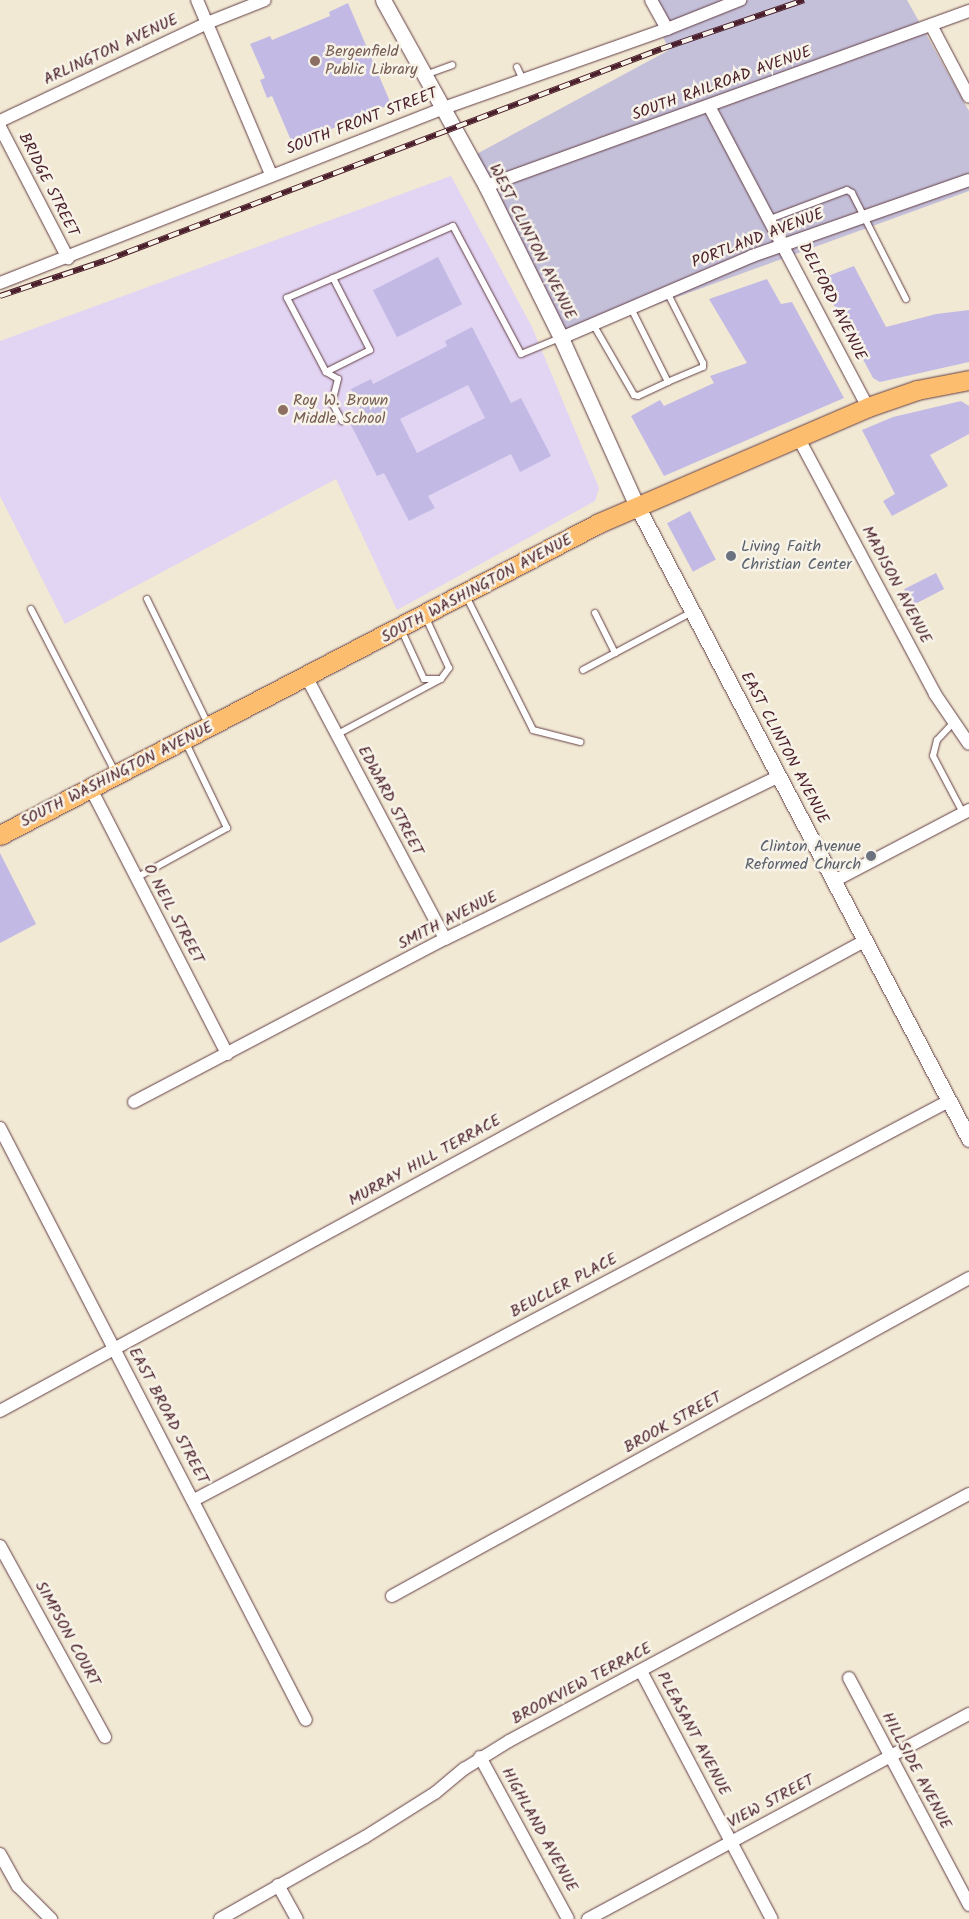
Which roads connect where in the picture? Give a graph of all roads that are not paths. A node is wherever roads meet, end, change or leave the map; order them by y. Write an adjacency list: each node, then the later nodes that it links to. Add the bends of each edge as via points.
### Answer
1 (198, 0): 7 (street)
2 (265, 0): 7 (street, ARLINGTON AVENUE)
3 (383, 0): 12 (street, WEST CLINTON AVENUE)
4 (651, 0): 9 (street)
5 (740, 0): 9 (street, SOUTH FRONT STREET)
6 (969, 11): 8 (street, SOUTH RAILROAD AVENUE)
7 (207, 23): 17 (street, ARLINGTON AVENUE); 19 (street)
8 (931, 25): 14 (street); 15 (street, SOUTH RAILROAD AVENUE)
9 (668, 29): 13 (street, SOUTH FRONT STREET)
10 (452, 65): 12 (lane)
11 (517, 67): 13 (lane)
12 (424, 76): 16 (street, WEST CLINTON AVENUE)
13 (523, 80): 16 (street, SOUTH FRONT STREET)
14 (969, 97)
15 (709, 106): 21 (street, SOUTH RAILROAD AVENUE); 23 (street, DELFORD AVENUE)
16 (441, 109): 19 (street, SOUTH FRONT STREET); 21 (street, WEST CLINTON AVENUE)
17 (0, 121)
18 (0, 127): 25 (street, BRIDGE STREET)
19 (271, 174): 25 (street, SOUTH FRONT STREET)
20 (969, 180): 22 (street, PORTLAND AVENUE)
21 (486, 186): 32 (street, WEST CLINTON AVENUE)
22 (864, 217): 23 (lane, via 852,193 847,190); 24 (street, PORTLAND AVENUE); 29 (lane)
23 (770, 219): 24 (street, DELFORD AVENUE)
24 (784, 245): 28 (street, PORTLAND AVENUE); 36 (street, DELFORD AVENUE)
25 (68, 258): 27 (street, SOUTH FRONT STREET)
26 (332, 278): 32 (lane, via 453,226 521,354); 33 (lane, via 370,350); 33 (lane, via 287,298)
27 (0, 283)
28 (668, 292): 30 (street, PORTLAND AVENUE); 35 (lane, via 703,363 703,367)
29 (906, 299)
30 (631, 308): 31 (street, PORTLAND AVENUE); 35 (lane)
31 (593, 324): 32 (street, PORTLAND AVENUE); 35 (lane, via 634,395)
32 (561, 338): 39 (street, WEST CLINTON AVENUE)
33 (326, 372): 37 (lane, via 338,379 332,403)
34 (969, 380): 36 (main road, SOUTH WASHINGTON AVENUE, via 917,390)
35 (668, 382)
36 (868, 408): 38 (main road, SOUTH WASHINGTON AVENUE)
37 (342, 421)
38 (799, 439): 39 (main road, SOUTH WASHINGTON AVENUE); 51 (street, MADISON AVENUE, via 935,694)
39 (637, 506): 40 (main road, SOUTH WASHINGTON AVENUE); 43 (street, EAST CLINTON AVENUE)
40 (466, 594): 45 (main road, SOUTH WASHINGTON AVENUE); 55 (lane, via 533,730)
41 (147, 600): 52 (lane)
42 (31, 609): 57 (lane)
43 (693, 612): 47 (lane); 58 (street, EAST CLINTON AVENUE)
44 (595, 613): 47 (lane)
45 (426, 616): 46 (main road, SOUTH WASHINGTON AVENUE); 50 (lane, via 449,668)
46 (400, 629): 49 (main road, SOUTH WASHINGTON AVENUE); 50 (lane, via 424,679)
47 (616, 653): 48 (lane)
48 (584, 670)
49 (307, 678): 52 (main road, SOUTH WASHINGTON AVENUE); 53 (street, EDWARD STREET)
50 (441, 679): 53 (lane)
51 (954, 722): 56 (street, MADISON AVENUE); 60 (lane, via 937,740 933,756)
52 (210, 727): 54 (main road, SOUTH WASHINGTON AVENUE)
53 (336, 735): 64 (street, EDWARD STREET)
54 (184, 740): 57 (main road, SOUTH WASHINGTON AVENUE); 62 (lane, via 227,828)
55 (580, 742)
56 (969, 744)
57 (116, 775): 59 (main road, SOUTH WASHINGTON AVENUE)
58 (779, 776): 63 (street, EAST CLINTON AVENUE); 64 (street, SMITH AVENUE)
59 (91, 789): 61 (main road, SOUTH WASHINGTON AVENUE); 62 (street, O NEIL STREET)
60 (966, 812): 63 (street)
61 (0, 835)
62 (135, 879): 66 (street, O NEIL STREET)
63 (834, 882): 65 (street, EAST CLINTON AVENUE)
64 (446, 939): 66 (street, SMITH AVENUE)
65 (866, 940): 67 (street, EAST CLINTON AVENUE); 72 (street, MURRAY HILL TERRACE)
66 (227, 1054): 68 (street, SMITH AVENUE)
67 (949, 1101): 70 (street, EAST CLINTON AVENUE); 75 (street, BEUCLER PLACE)
68 (134, 1102)
69 (0, 1128): 72 (street, EAST BROAD STREET)
70 (969, 1139)
71 (969, 1278): 77 (street, BROOK STREET)
72 (114, 1349): 73 (street, MURRAY HILL TERRACE); 75 (street, EAST BROAD STREET)
73 (0, 1410)
74 (969, 1494): 78 (street, BROOKVIEW TERRACE)
75 (194, 1500): 81 (street, EAST BROAD STREET)
76 (0, 1546): 82 (street, SIMPSON COURT)
77 (392, 1596)
78 (641, 1671): 84 (street, BROOKVIEW TERRACE); 85 (street, PLEASANT AVENUE)
79 (849, 1678): 83 (street, HILLSIDE AVENUE)
80 (969, 1714): 83 (street, VIEW STREET)
81 (306, 1720)
82 (105, 1738)
83 (890, 1756): 85 (street, VIEW STREET); 88 (street, HILLSIDE AVENUE)
84 (480, 1757): 87 (street, BROOKVIEW TERRACE, via 435,1793); 92 (street, HIGHLAND AVENUE)
85 (731, 1842): 93 (street, VIEW STREET); 94 (street, PLEASANT AVENUE)
86 (0, 1854): 89 (street, via 18,1886)
87 (278, 1886): 90 (street, BROOKVIEW TERRACE); 91 (street)
88 (969, 1905)
89 (51, 1919)
90 (220, 1919)
91 (297, 1919)
92 (568, 1919)
93 (588, 1919)
94 (772, 1919)

